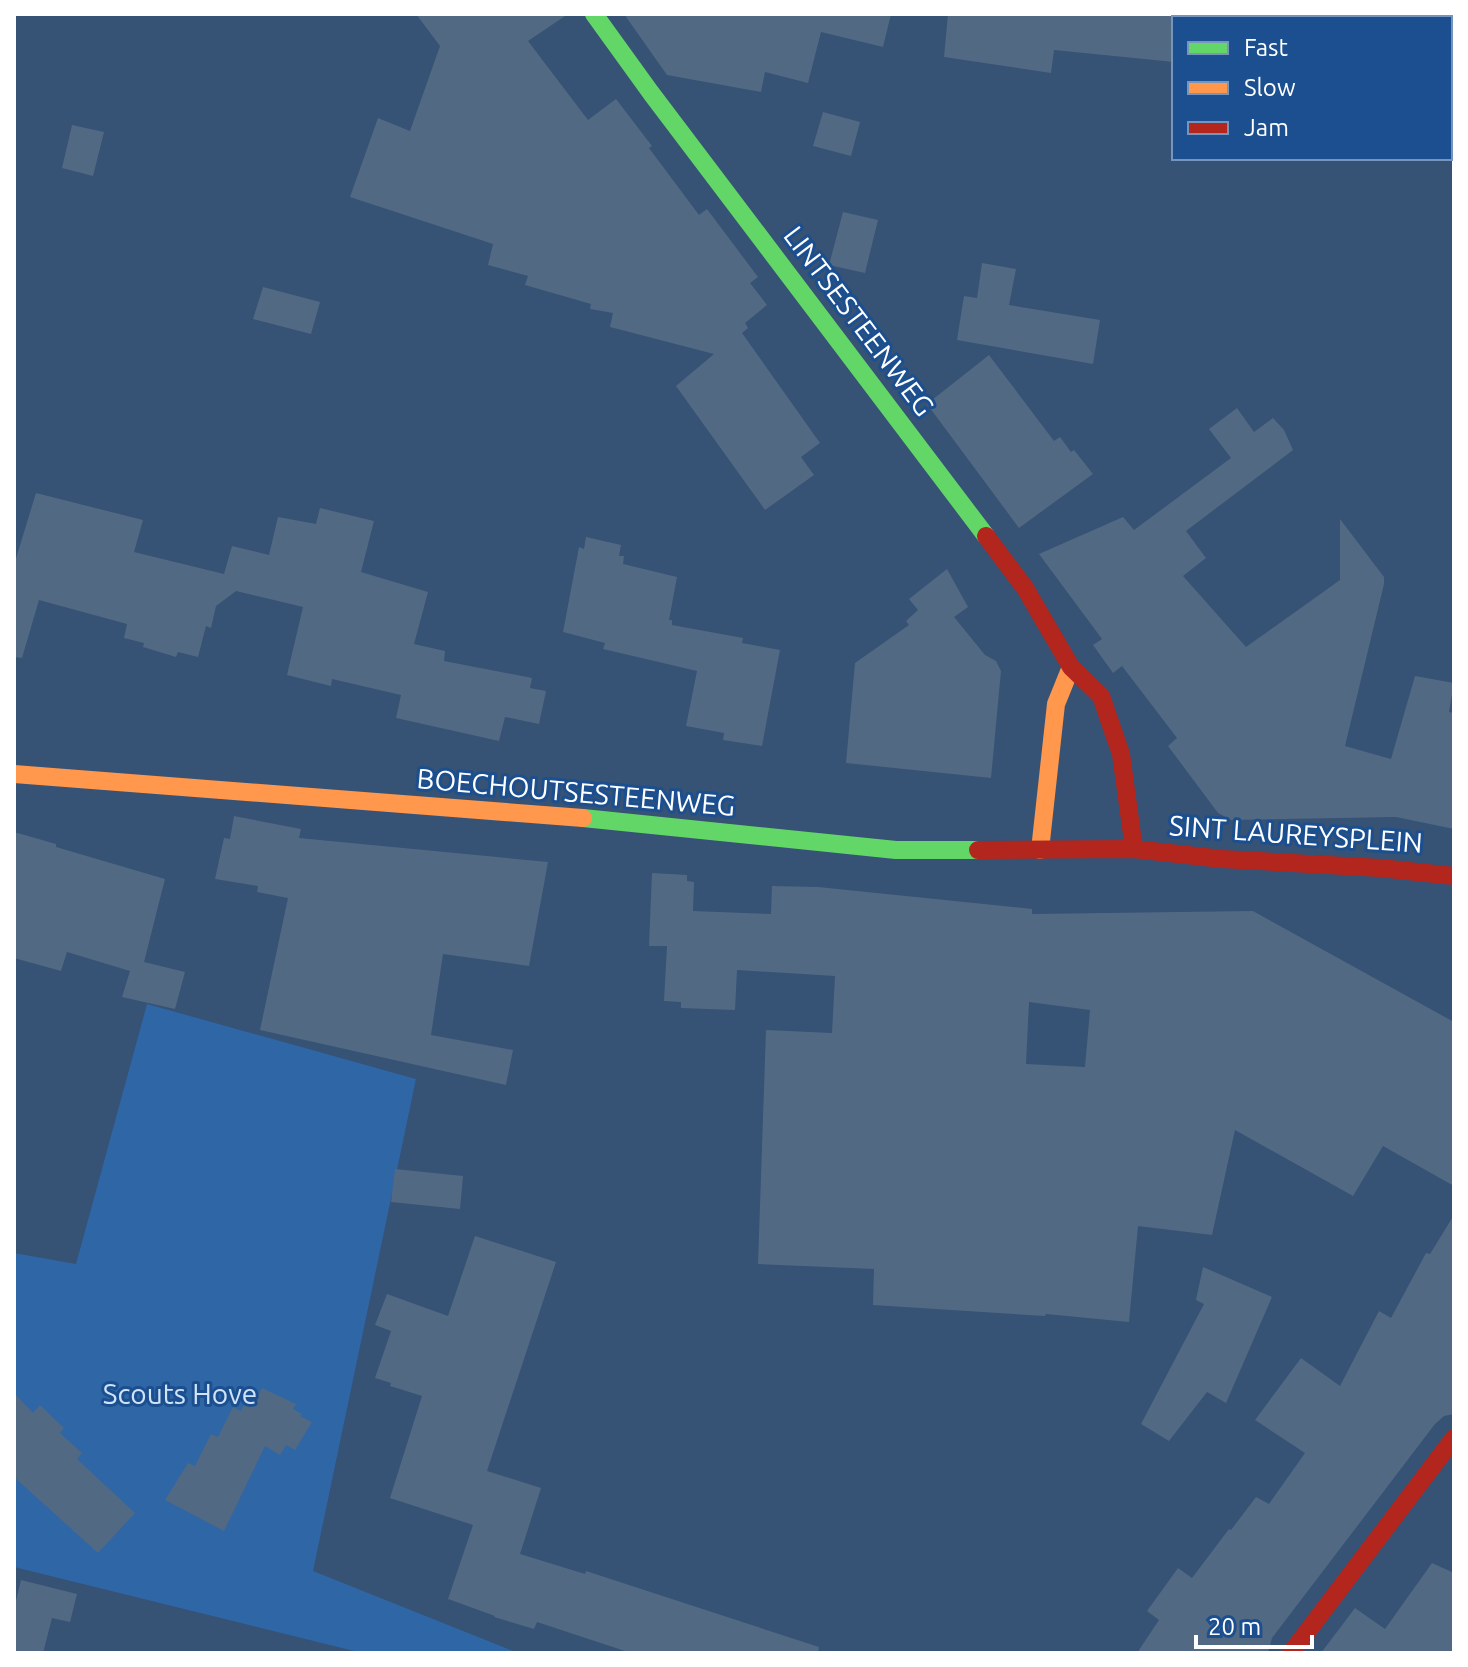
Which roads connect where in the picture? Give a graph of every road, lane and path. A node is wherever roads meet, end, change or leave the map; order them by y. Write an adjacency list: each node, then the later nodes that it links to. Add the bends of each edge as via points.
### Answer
1 (594, 14): 2 (street, LINTSESTEENWEG, via 1025,588)
2 (1071, 667): 4 (street, LINTSESTEENWEG, via 1101,696 1116,739); 5 (street, via 1056,704)
3 (14, 774): 5 (street, BOECHOUTSESTEENWEG, via 606,820 896,850)
4 (1134, 849): 5 (street, BOECHOUTSESTEENWEG); 6 (street, SINT LAUREYSPLEIN)
5 (1040, 850)
6 (1454, 876)
7 (1454, 1438): 8 (street)
8 (1291, 1653)

